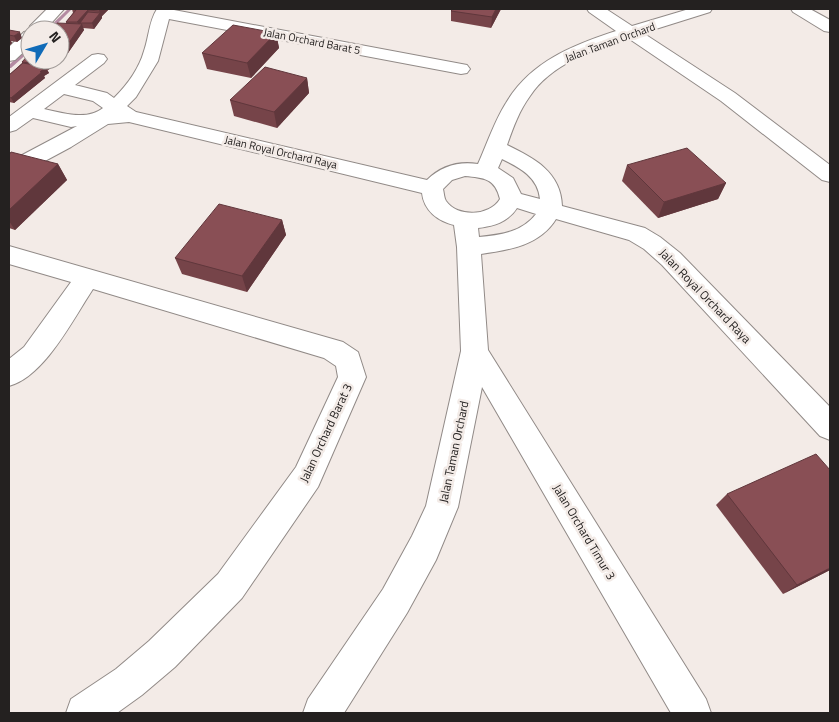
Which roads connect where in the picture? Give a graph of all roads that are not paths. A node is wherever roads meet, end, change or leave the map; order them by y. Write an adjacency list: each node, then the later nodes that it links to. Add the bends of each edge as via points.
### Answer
1 (56, 9): 5 (street)
2 (595, 9): 6 (street)
3 (704, 9): 6 (street, Jalan Taman Orchard)
4 (165, 11): 10 (street, Jalan Orchard Barat 5); 13 (street, via 157,26 153,52)
5 (46, 20)
6 (628, 29): 15 (street, Jalan Taman Orchard, via 553,63 530,82 512,109); 18 (street, via 728,97)
7 (20, 46): 8 (street)
8 (9, 56)
9 (98, 59): 11 (street)
10 (461, 69)
11 (61, 87): 12 (street); 13 (street, Jalan Royal Orchard Raya, via 100,97)
12 (30, 111): 13 (street, Jalan Royal Orchard Raya, via 71,120); 14 (street)
13 (115, 115): 16 (street); 19 (street, Jalan Royal Orchard Raya)
14 (9, 126)
15 (496, 148): 17 (street, Jalan Taman Orchard); 21 (street, via 525,162 543,178 549,188)
16 (9, 171)
17 (486, 171): 19 (street, via 464,169 444,175); 20 (street, via 500,178 509,188)
18 (830, 176)
19 (432, 188): 22 (street, via 434,202)
20 (511, 199): 21 (street, Jalan Royal Orchard Raya); 22 (street, via 503,212 486,219)
21 (551, 209): 22 (street, via 540,225 520,237 501,242); 27 (street, Jalan Royal Orchard Raya, via 637,234 652,242)
22 (467, 234): 25 (street, Jalan Taman Orchard)
23 (9, 255): 24 (street, Jalan Orchard Barat 3)
24 (87, 279): 26 (street, via 34,355); 28 (street, Jalan Orchard Barat 3, via 333,350 348,360 352,377 307,477 230,586 162,654)
25 (475, 350): 29 (street, Jalan Taman Orchard, via 442,507 395,601); 30 (street, Jalan Orchard Timur 3)
26 (9, 375)
27 (830, 428)
28 (85, 713)
29 (322, 713)
30 (692, 713)

